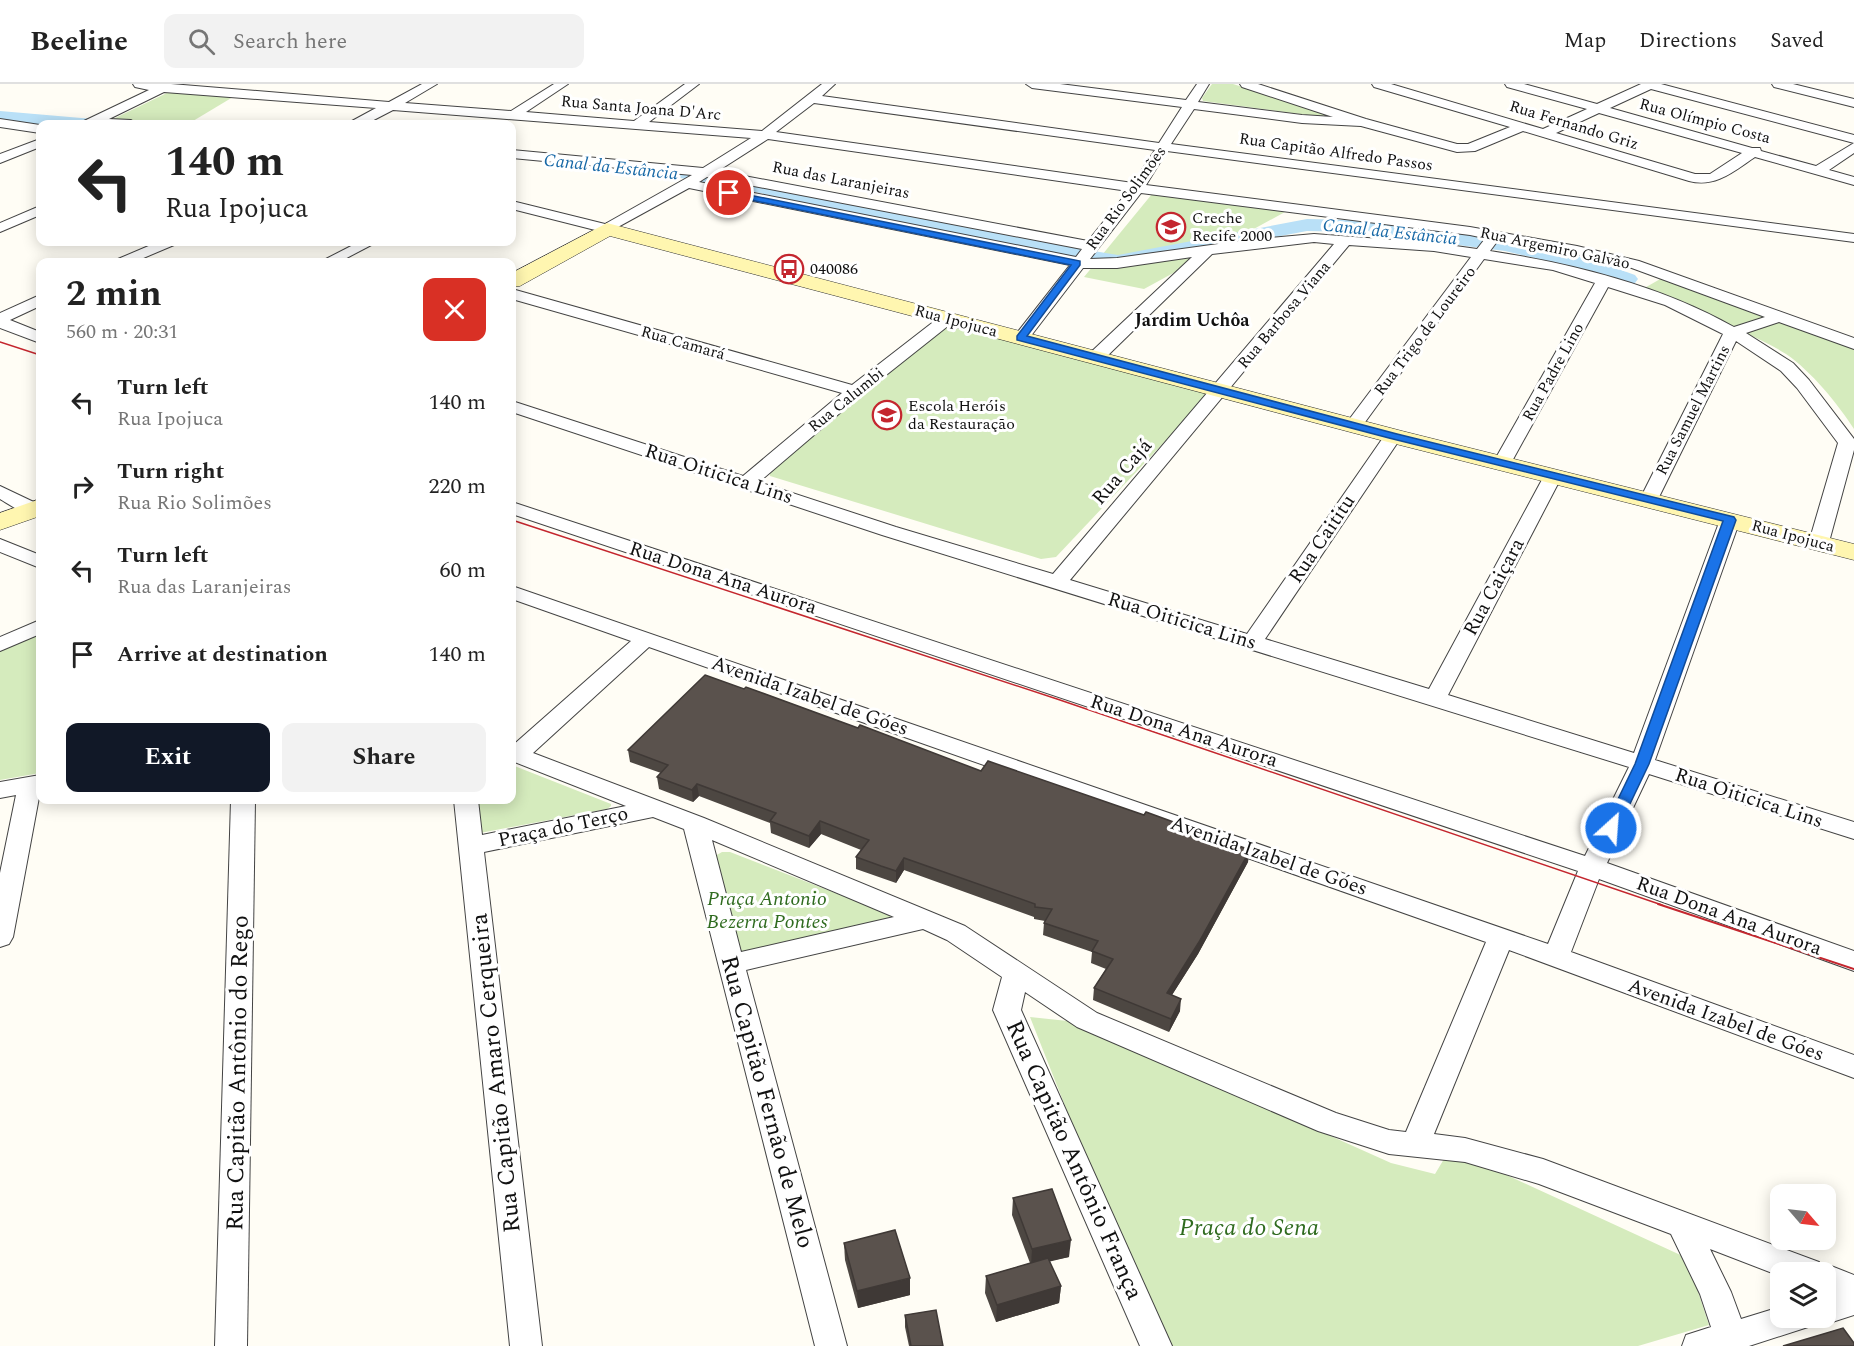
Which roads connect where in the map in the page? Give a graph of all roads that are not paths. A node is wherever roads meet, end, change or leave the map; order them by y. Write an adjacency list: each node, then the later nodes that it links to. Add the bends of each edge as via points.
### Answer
1 (139, 84): 14 (street, Rua Santa Joana D'Arc)
2 (305, 84): 15 (street)
3 (431, 84): 19 (street)
4 (562, 84): 21 (street)
5 (693, 84): 26 (street)
6 (829, 84): 16 (street)
7 (1032, 84): 18 (street)
8 (1203, 84): 18 (street, Rua Rio Solimões)
9 (1246, 84): 24 (street)
10 (1378, 84): 27 (street, Rua Fernando Griz)
11 (1511, 84): 20 (street, Rua Olímpio Costa)
12 (1650, 84): 20 (street); 31 (street)
13 (1778, 84): 17 (street)
14 (165, 86): 15 (street, Rua Santa Joana D'Arc); 22 (street)
15 (280, 97): 19 (street, Rua Santa Joana D'Arc)
16 (813, 99): 30 (street); 33 (street, Rua Capitão Alfredo Passos)
17 (1854, 103)
18 (1191, 104): 24 (street); 33 (street, Rua Rio Solimões)
19 (392, 105): 21 (street, Rua Santa Joana D'Arc); 23 (street)
20 (1598, 109): 29 (street); 35 (street, Rua Olímpio Costa)
21 (515, 114): 26 (street, Rua Santa Joana D'Arc)
22 (98, 120)
23 (364, 120)
24 (1361, 122): 27 (street, via 1439,145 1470,148)
25 (0, 123): 28 (street)
26 (638, 124): 30 (street, Rua Santa Joana D'Arc)
27 (1523, 127): 29 (street, Rua Fernando Griz)
28 (36, 128)
29 (1545, 134): 35 (street, Rua Fernando Griz, via 1704,179 1715,177)
30 (768, 135): 39 (street); 42 (street, Rua Santa Joana D'Arc)
31 (1854, 139)
32 (36, 146): 37 (street)
33 (1165, 146): 42 (street, Rua Rio Solimões); 48 (street, Rua Capitão Alfredo Passos)
34 (1854, 147): 38 (street)
35 (1755, 152): 38 (street, Rua Olímpio Costa)
36 (516, 154): 39 (street, Rua das Laranjeiras)
37 (0, 159)
38 (1819, 170): 40 (street, Rua Olímpio Costa)
39 (707, 173): 41 (street); 54 (street, Rua das Laranjeiras)
40 (1854, 181)
41 (688, 183): 46 (street); 54 (street, Rua das Laranjeiras)
42 (1137, 188): 47 (street, Rua Argemiro Galvão); 54 (street, Rua Rio Solimões)
43 (516, 207): 46 (street, Rua Ipojuca)
44 (36, 212): 45 (street)
45 (0, 228)
46 (607, 229): 58 (main road); 64 (main road, Rua Ipojuca)
47 (1493, 236): 53 (street, Rua Trigo de Loureiro); 57 (street, Rua Argemiro Galvão, via 1577,250)
48 (1854, 238)
49 (1346, 239): 52 (street, Rua Argemiro Galvão, via 1286,240); 53 (street, Rua Argemiro Galvão); 71 (street, Rua Barbosa Viana)
50 (160, 246): 55 (street)
51 (362, 246): 56 (street)
52 (1208, 249): 54 (street, Rua Argemiro Galvão, via 1118,263); 70 (street)
53 (1483, 253): 59 (street, Rua Argemiro Galvão); 74 (street, Rua Trigo de Loureiro)
54 (1084, 255): 68 (street, Rua Rio Solimões)
55 (132, 258)
56 (336, 258)
57 (1649, 269): 60 (street); 63 (street, Rua Argemiro Galvão)
58 (516, 279)
59 (1604, 280): 60 (street, Rua Argemiro Galvão); 77 (street, Rua Padre Lino)
60 (1625, 286): 66 (street, Rua Argemiro Galvão, via 1671,302)
61 (516, 295): 72 (street, Rua Camará)
62 (36, 302): 65 (street)
63 (1778, 316): 66 (street, Rua Samuel Martins, via 1759,326); 69 (street, Rua Argemiro Galvão)
64 (947, 319): 68 (main road, Rua Ipojuca); 72 (street, Rua Calumbi)
65 (0, 321): 67 (street)
66 (1732, 332): 76 (street, Rua Argemiro Galvão, via 1787,367); 81 (street, Rua Samuel Martins)
67 (36, 336)
68 (1021, 338): 70 (main road, Rua Ipojuca)
69 (1854, 344)
70 (1095, 358): 71 (main road, Rua Ipojuca)
71 (1221, 390): 74 (main road, Rua Ipojuca); 91 (street, Rua Cajá)
72 (855, 391): 79 (street, Rua Calumbi)
73 (516, 407): 79 (street, Rua Oiticica Lins)
74 (1354, 425): 75 (main road, Rua Ipojuca)
75 (1393, 436): 77 (main road, Rua Ipojuca); 95 (street, Rua Caititu)
76 (1850, 444): 87 (street)
77 (1502, 463): 78 (main road, Rua Ipojuca)
78 (1553, 476): 81 (main road, Rua Ipojuca); 97 (street, Rua Caiçara)
79 (746, 483): 91 (street, Rua Oiticica Lins)
80 (0, 492): 82 (street)
81 (1649, 498): 85 (main road, Rua Ipojuca)
82 (36, 508)
83 (36, 508): 86 (main road)
84 (516, 509): 109 (street, Rua Dona Ana Aurora)
85 (1730, 520): 87 (main road, Rua Ipojuca); 100 (street)
86 (0, 522)
87 (1819, 542): 89 (main road, Rua Ipojuca)
88 (0, 545): 90 (street)
89 (1854, 552)
90 (36, 560)
91 (1057, 582): 95 (street, Rua Oiticica Lins)
92 (516, 593): 94 (street, Avenida Izabel de Góes)
93 (36, 628): 96 (street)
94 (645, 639): 98 (street); 111 (street, Avenida Izabel de Góes)
95 (1252, 642): 97 (street, Rua Oiticica Lins)
96 (0, 645)
97 (1435, 698): 100 (street, Rua Oiticica Lins)
98 (516, 752)
99 (516, 755): 105 (street)
100 (1642, 764): 107 (street, Rua Oiticica Lins); 109 (street)
101 (35, 784): 102 (street); 112 (street)
102 (0, 790)
103 (243, 804): 127 (street, Rua Capitão Antônio do Rego)
104 (467, 804): 108 (street, Rua Capitão Amaro Cerqueira)
105 (655, 808): 106 (street); 108 (street, Praça do Terço)
106 (695, 824): 110 (street); 115 (street, Rua Capitão Fernão de Melo)
107 (1854, 831)
108 (472, 846): 128 (street, Rua Capitão Amaro Cerqueira)
109 (1592, 867): 113 (street); 114 (street, Rua Dona Ana Aurora)
110 (925, 919): 115 (street); 116 (street, via 956,933)
111 (1501, 937): 113 (street, Avenida Izabel de Góes); 118 (street)
112 (0, 938)
113 (1556, 958): 117 (street, Avenida Izabel de Góes)
114 (1854, 961)
115 (731, 964): 129 (street, Rua Capitão Fernão de Melo)
116 (1016, 973): 118 (street, via 1098,1025 1328,1123 1389,1143); 130 (street, Rua Capitão Antônio França, via 1007,1010)
117 (1854, 1067)
118 (1416, 1144): 119 (street, via 1465,1150 1543,1172)
119 (1682, 1225): 120 (street); 126 (street, via 1715,1292)
120 (1781, 1262)
121 (1836, 1282): 122 (street)
122 (1854, 1289)
123 (1854, 1300): 124 (street)
124 (1836, 1306)
125 (1770, 1325): 126 (street)
126 (1731, 1336): 131 (street)
127 (231, 1346)
128 (526, 1346)
129 (831, 1346)
130 (1156, 1346)
131 (1698, 1346)

